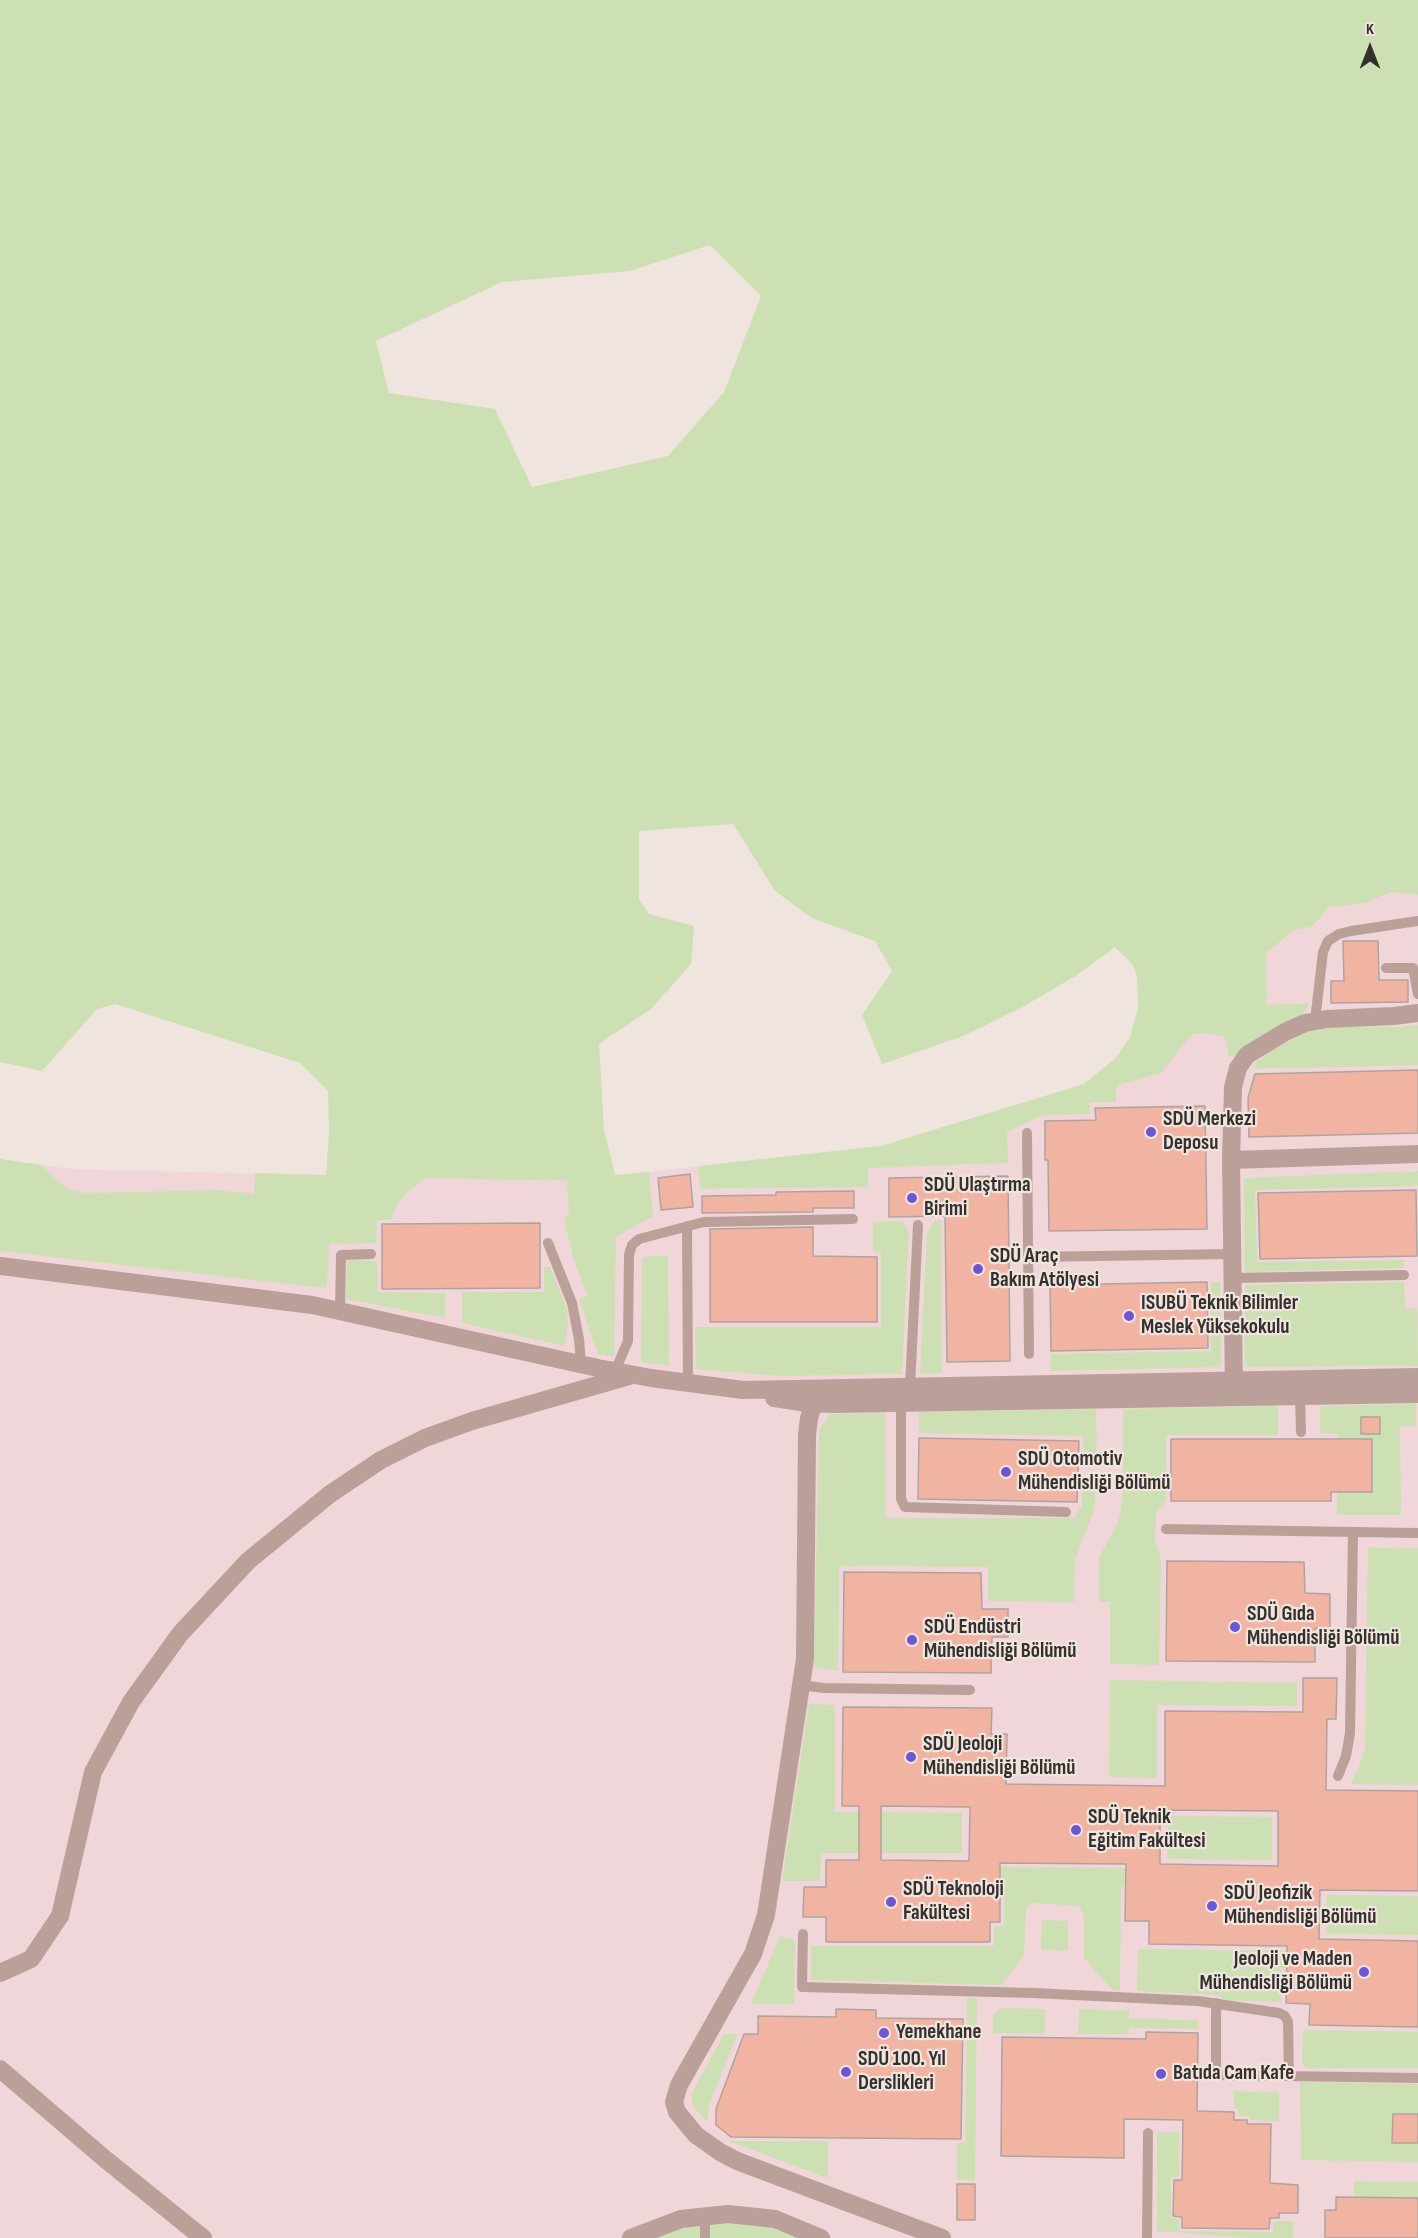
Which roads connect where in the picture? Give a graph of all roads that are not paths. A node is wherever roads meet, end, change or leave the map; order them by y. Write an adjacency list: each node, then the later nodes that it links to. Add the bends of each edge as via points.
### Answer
1 (1418, 921): 5 (lane, via 1351,931 1328,941 1323,952)
2 (1386, 968): 3 (lane, via 1413,968)
3 (1418, 994)
4 (1418, 1013): 5 (street)
5 (1315, 1021): 8 (street, via 1285,1032 1242,1061 1233,1087)
6 (1027, 1133): 15 (lane)
7 (1418, 1154): 8 (street)
8 (1231, 1160): 14 (street)
9 (853, 1219): 11 (lane)
10 (918, 1225): 27 (lane)
11 (687, 1226): 22 (lane, via 639,1239 632,1245); 24 (lane)
12 (548, 1244): 21 (lane, via 572,1303)
13 (371, 1254): 19 (lane, via 341,1255)
14 (1233, 1254): 15 (lane); 18 (street)
15 (1029, 1257): 20 (lane)
16 (0, 1266): 19 (street, via 274,1299)
17 (1404, 1275): 18 (lane)
18 (1233, 1278): 25 (street)
19 (340, 1311): 21 (street)
20 (1029, 1354)
21 (581, 1364): 22 (street)
22 (624, 1373): 24 (street); 39 (street, via 472,1421 381,1460 330,1494 248,1561 180,1634 131,1702 93,1772 60,1916 31,1959)
23 (1418, 1377): 25 (street)
24 (688, 1383): 29 (street, via 743,1390 781,1400)
25 (1234, 1388): 27 (street); 28 (street)
26 (1418, 1394): 28 (street)
27 (906, 1395): 29 (street); 31 (lane, via 901,1498 905,1507)
28 (1300, 1395): 30 (lane)
29 (817, 1396): 35 (street, via 807,1436 806,1650)
30 (1301, 1432)
31 (1066, 1512)
32 (1166, 1529): 33 (lane)
33 (1353, 1532): 34 (lane); 37 (lane, via 1350,1733)
34 (1418, 1533)
35 (801, 1685): 36 (lane); 50 (street, via 764,1927 740,1979 679,2085 675,2107 696,2135 737,2161)
36 (970, 1690)
37 (1338, 1776)
38 (803, 1934): 40 (lane, via 802,1987 1013,1992)
39 (0, 1973)
40 (1216, 2003): 42 (lane, via 1285,2016 1289,2024); 42 (lane, via 1216,2075)
41 (0, 2069): 46 (street)
42 (1289, 2076): 43 (lane)
43 (1418, 2078)
44 (1148, 2133): 51 (lane)
45 (705, 2215): 47 (street, via 681,2219); 48 (lane); 49 (street, via 775,2219)
46 (203, 2238)
47 (631, 2238)
48 (705, 2238)
49 (821, 2238)
50 (942, 2238)
51 (1147, 2238)

